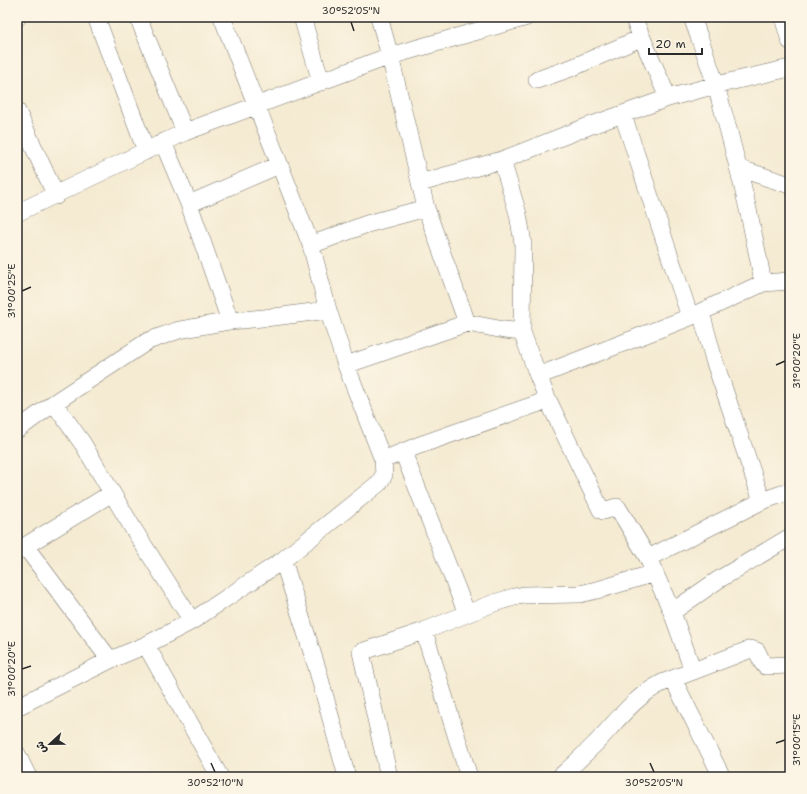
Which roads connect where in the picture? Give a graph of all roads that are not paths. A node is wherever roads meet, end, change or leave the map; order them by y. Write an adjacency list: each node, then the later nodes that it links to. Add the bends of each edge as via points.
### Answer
1 (96, 17): 23 (street)
2 (138, 17): 21 (street)
3 (222, 17): 18 (street)
4 (302, 17): 15 (street)
5 (379, 17): 12 (street)
6 (527, 17): 12 (street)
7 (633, 17): 10 (street)
8 (692, 17): 16 (street)
9 (783, 17): 11 (street)
10 (642, 38): 14 (street); 17 (street)
11 (790, 41)
12 (390, 56): 15 (street); 27 (street)
13 (790, 68): 16 (street)
14 (537, 80)
15 (321, 82): 18 (street)
16 (716, 85): 17 (street); 26 (street)
17 (668, 98): 20 (street)
18 (256, 106): 21 (street); 25 (street)
19 (17, 110): 29 (street)
20 (623, 115): 24 (street); 37 (street)
21 (185, 132): 22 (street)
22 (163, 142): 23 (street); 30 (street)
23 (146, 151): 29 (street)
24 (502, 160): 27 (street); 40 (street, via 518,214 523,243)
25 (279, 165): 30 (street); 33 (street)
26 (738, 168): 28 (street); 35 (street)
27 (420, 183): 31 (street)
28 (790, 185)
29 (56, 196): 32 (street)
30 (189, 204): 38 (street)
31 (426, 208): 33 (street, via 367,224); 39 (street)
32 (17, 213)
33 (311, 245): 36 (street)
34 (790, 281): 35 (street)
35 (763, 282): 37 (street)
36 (328, 310): 38 (street); 41 (street)
37 (695, 314): 42 (street); 50 (street, via 717,367)
38 (230, 321): 44 (street, via 179,330 148,342)
39 (467, 323): 40 (street); 41 (street)
40 (522, 332): 42 (street)
41 (346, 365): 47 (street)
42 (538, 376): 43 (street)
43 (548, 400): 46 (street); 54 (street, via 601,510 618,508)
44 (54, 403): 45 (street); 49 (street, via 83,444)
45 (17, 430)
46 (403, 452): 47 (street); 56 (street)
47 (383, 460): 53 (street, via 384,475 379,483)
48 (790, 491): 50 (street)
49 (112, 493): 52 (street); 57 (street)
50 (762, 501): 54 (street)
51 (790, 537): 55 (street, via 718,580)
52 (21, 548): 60 (street)
53 (283, 560): 57 (street); 68 (street, via 317,668)
54 (651, 566): 55 (street); 56 (street, via 600,590 580,594 524,595)
55 (672, 612): 62 (street)
56 (467, 614): 58 (street)
57 (192, 621): 59 (street)
58 (424, 630): 69 (street, via 361,652); 70 (street)
59 (146, 645): 60 (street); 67 (street)
60 (110, 660): 64 (street)
61 (790, 665): 62 (street, via 765,666 757,651 751,649)
62 (693, 671): 63 (street)
63 (673, 679): 71 (street, via 652,688 635,700); 72 (street)
64 (17, 707)
65 (17, 754): 66 (street)
66 (28, 777)
67 (220, 777)
68 (347, 777)
69 (389, 777)
70 (470, 777)
71 (560, 777)
72 (722, 777)

